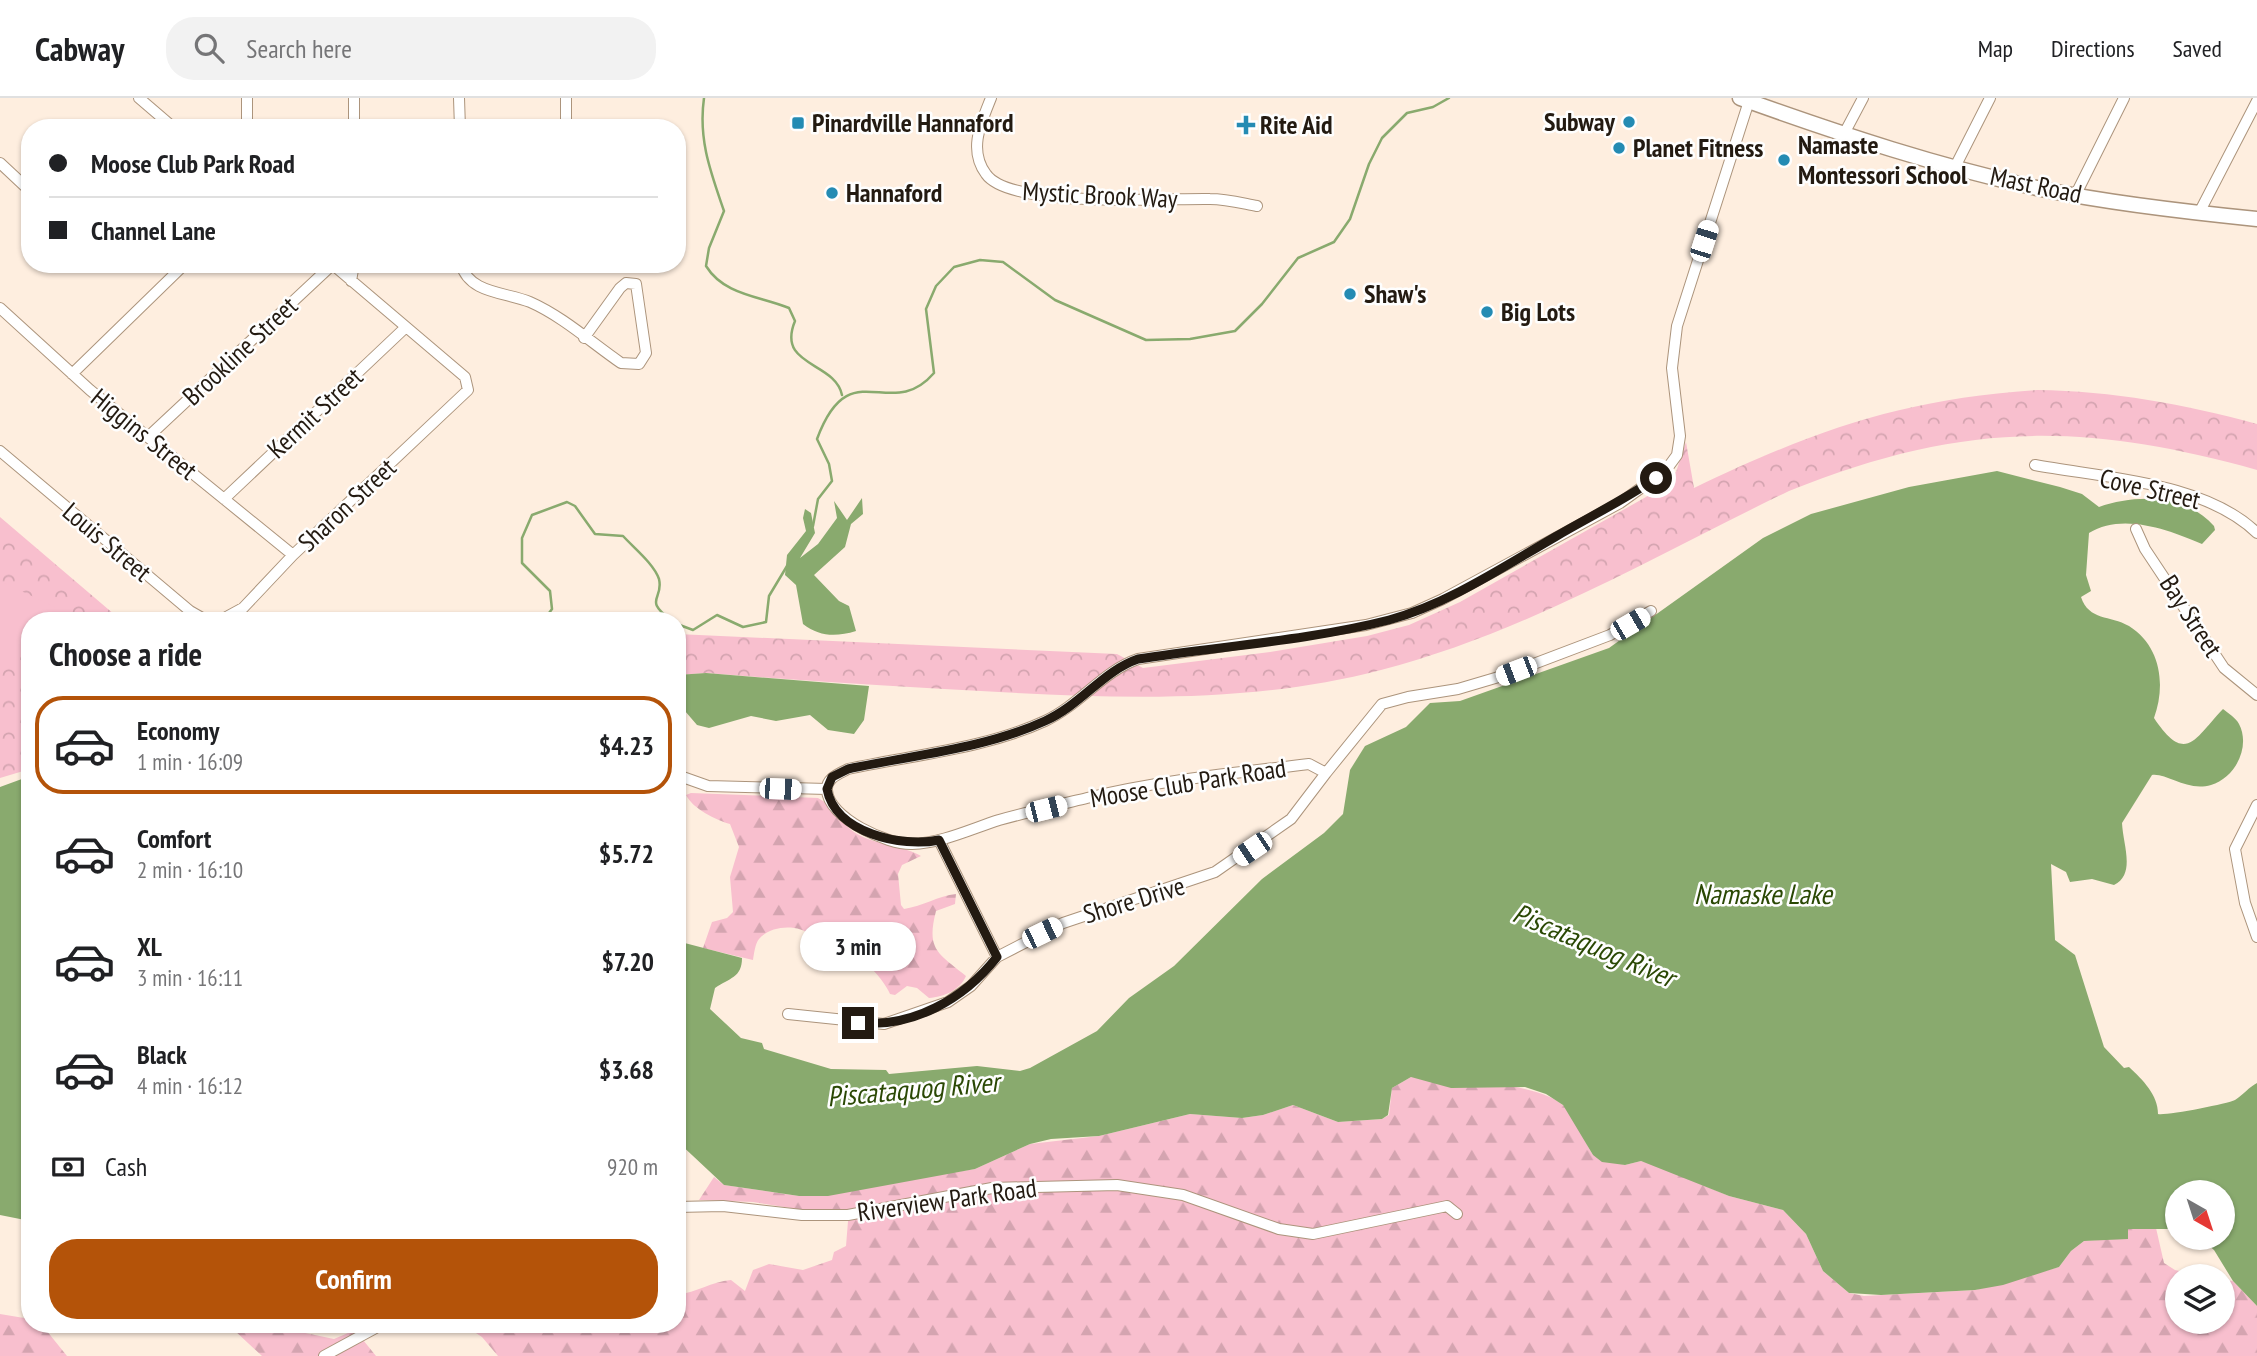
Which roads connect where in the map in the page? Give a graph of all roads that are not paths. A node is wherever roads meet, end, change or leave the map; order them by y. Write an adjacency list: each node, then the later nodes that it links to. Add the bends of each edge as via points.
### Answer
1 (139, 98): 12 (street)
2 (247, 98): 13 (street)
3 (354, 98): 14 (street)
4 (459, 98): 15 (street)
5 (566, 98): 16 (street)
6 (990, 98): 22 (street, Mystic Brook Way, via 978,131 978,156 985,173 1007,190 1096,199 1212,199)
7 (1863, 98): 17 (street)
8 (1990, 98): 19 (street)
9 (2124, 98): 21 (street)
10 (1745, 100): 17 (main road, Mast Road); 48 (street, via 1677,326 1672,368 1679,447 1673,462 1656,478 1620,503 1412,613 1366,625 1138,659 1117,668 1067,710 1035,725 957,747 848,769 832,777)
11 (2257, 101): 23 (street)
12 (164, 119)
13 (247, 119)
14 (354, 119)
15 (460, 119)
16 (566, 119)
17 (1845, 132): 19 (main road, Mast Road)
18 (0, 163): 20 (street)
19 (1955, 167): 21 (main road, Mast Road)
20 (21, 183)
21 (2075, 196): 23 (main road, Mast Road)
22 (1257, 206)
23 (2199, 213): 24 (main road, Mast Road)
24 (2257, 219)
25 (176, 273): 34 (street)
26 (322, 273): 35 (street, Brookline Street)
27 (342, 273): 30 (street)
28 (352, 273): 30 (street)
29 (465, 273): 33 (street, via 477,285 533,303)
30 (351, 281): 32 (street)
31 (0, 308): 34 (street, Higgins Street)
32 (406, 327): 38 (street, Kermit Street); 41 (street, Sharon Street, via 465,377 464,395)
33 (584, 338): 33 (street, via 625,366 642,361 647,348 636,284 620,288)
34 (72, 374): 35 (street, Higgins Street)
35 (148, 437): 38 (street, Higgins Street)
36 (0, 451): 43 (street, Louis Street)
37 (2035, 465): 40 (street, Cove Street, via 2188,494 2229,510)
38 (224, 499): 41 (street, Higgins Street)
39 (2136, 529): 45 (street, Bay Street, via 2224,668)
40 (2257, 533)
41 (293, 555): 44 (street, Sharon Street)
42 (1651, 611): 46 (street, Moose Club Park Road, via 1610,635 1502,676 1382,704)
43 (193, 612)
44 (236, 612)
45 (2257, 695)
46 (1326, 773): 50 (street, Moose Club Park Road, via 1309,764 1135,788); 52 (street, Shore Drive, via 1291,820 1215,872 1082,915)
47 (686, 778): 48 (street, via 708,786)
48 (827, 789): 50 (street, Moose Club Park Road, via 837,809 872,834 903,844)
49 (2257, 805): 51 (street, via 2235,849)
50 (939, 840): 52 (street)
51 (2257, 937)
52 (997, 957): 53 (street, via 957,997 884,1024)
53 (788, 1014)
54 (686, 1207): 55 (street, Riverview Park Road, via 848,1215 992,1188 1103,1185 1183,1195 1279,1229 1313,1234 1447,1206)
55 (1457, 1214)
56 (366, 1333): 57 (street)
57 (324, 1356)

